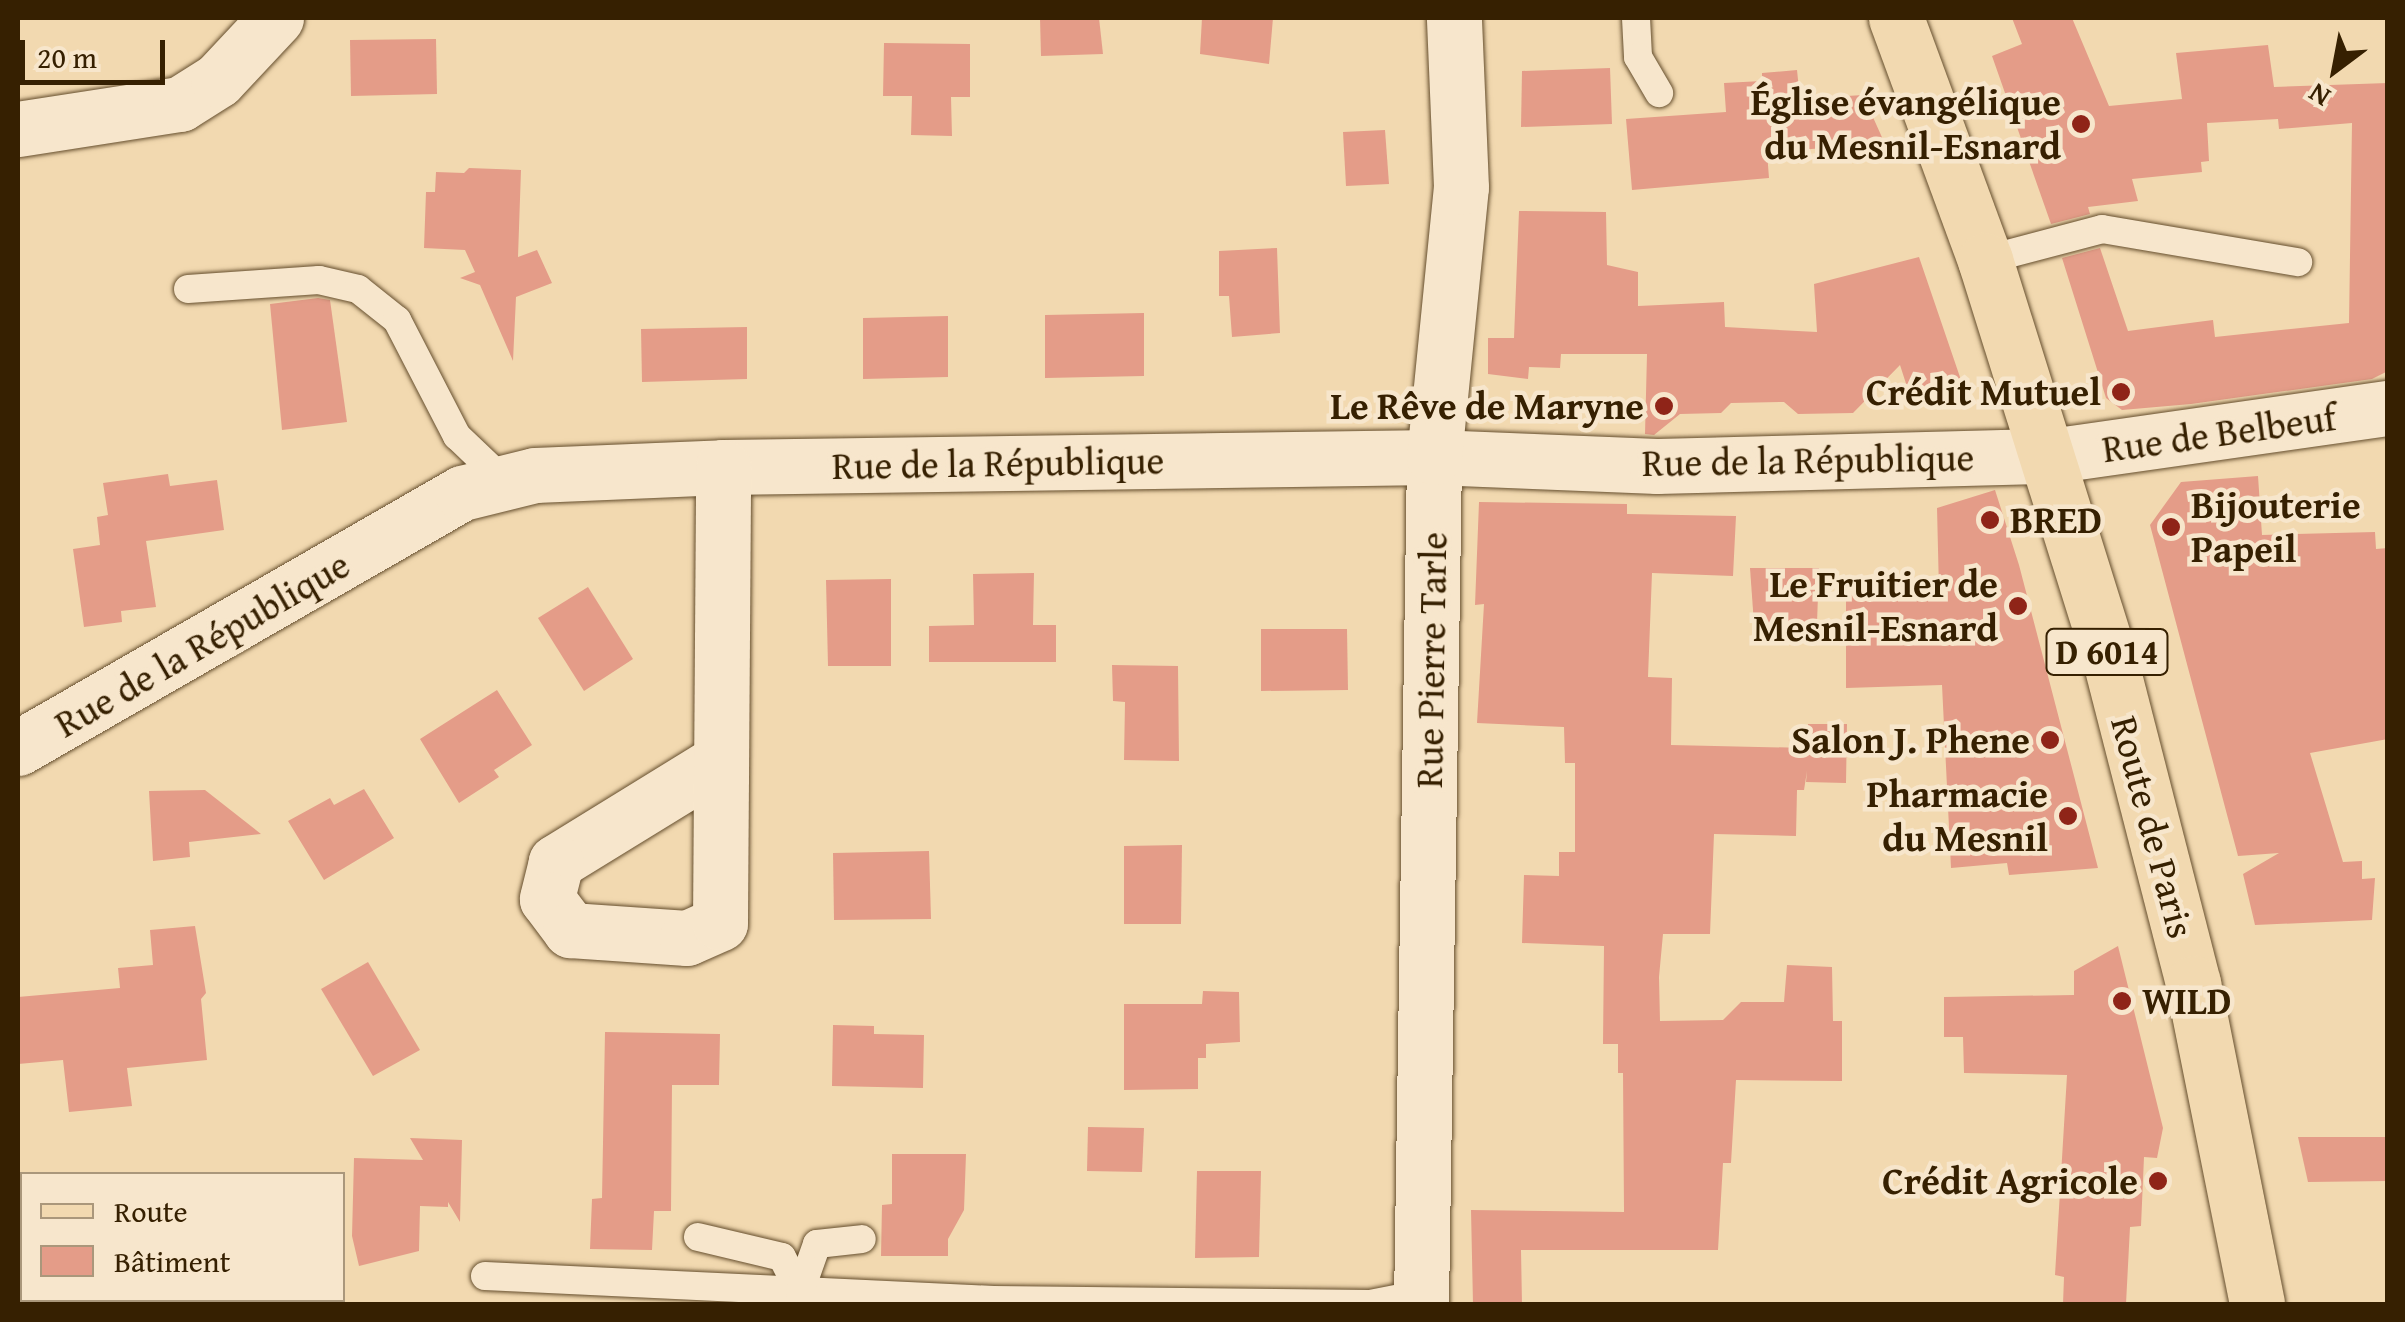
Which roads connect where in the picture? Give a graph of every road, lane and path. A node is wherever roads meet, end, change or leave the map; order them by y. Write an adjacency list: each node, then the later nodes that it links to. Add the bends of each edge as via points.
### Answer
1 (276, 18): 6 (street, via 218,80 180,104)
2 (1454, 18): 12 (street, Rue Pierre Tarle, via 1461,186)
3 (1636, 18): 5 (lane, via 1638,57)
4 (1896, 18): 7 (main road, Route de Paris / D 6014)
5 (1660, 93)
6 (18, 128)
7 (1985, 260): 8 (lane, via 2102,229); 11 (main road, Route de Paris / D 6014)
8 (2298, 262)
9 (188, 288): 14 (lane, via 319,280 358,289 397,320 457,436)
10 (2388, 408): 11 (street, Rue de Belbeuf)
11 (2050, 456): 12 (street, Rue de la République, via 1656,466); 22 (main road, Route de Paris / D 6014, via 2193,983)
12 (1434, 457): 13 (street, Rue de la République); 21 (street, Rue Pierre Tarle)
13 (723, 467): 14 (street, Rue de la République); 16 (street)
14 (503, 480): 15 (street, Rue de la République, via 462,493)
15 (18, 748)
16 (720, 760)
17 (698, 1237): 20 (lane, via 782,1257)
18 (862, 1239): 20 (lane, via 816,1244)
19 (485, 1276): 20 (lane)
20 (800, 1292): 21 (lane, via 993,1300)
21 (1421, 1300)
22 (2257, 1304)

